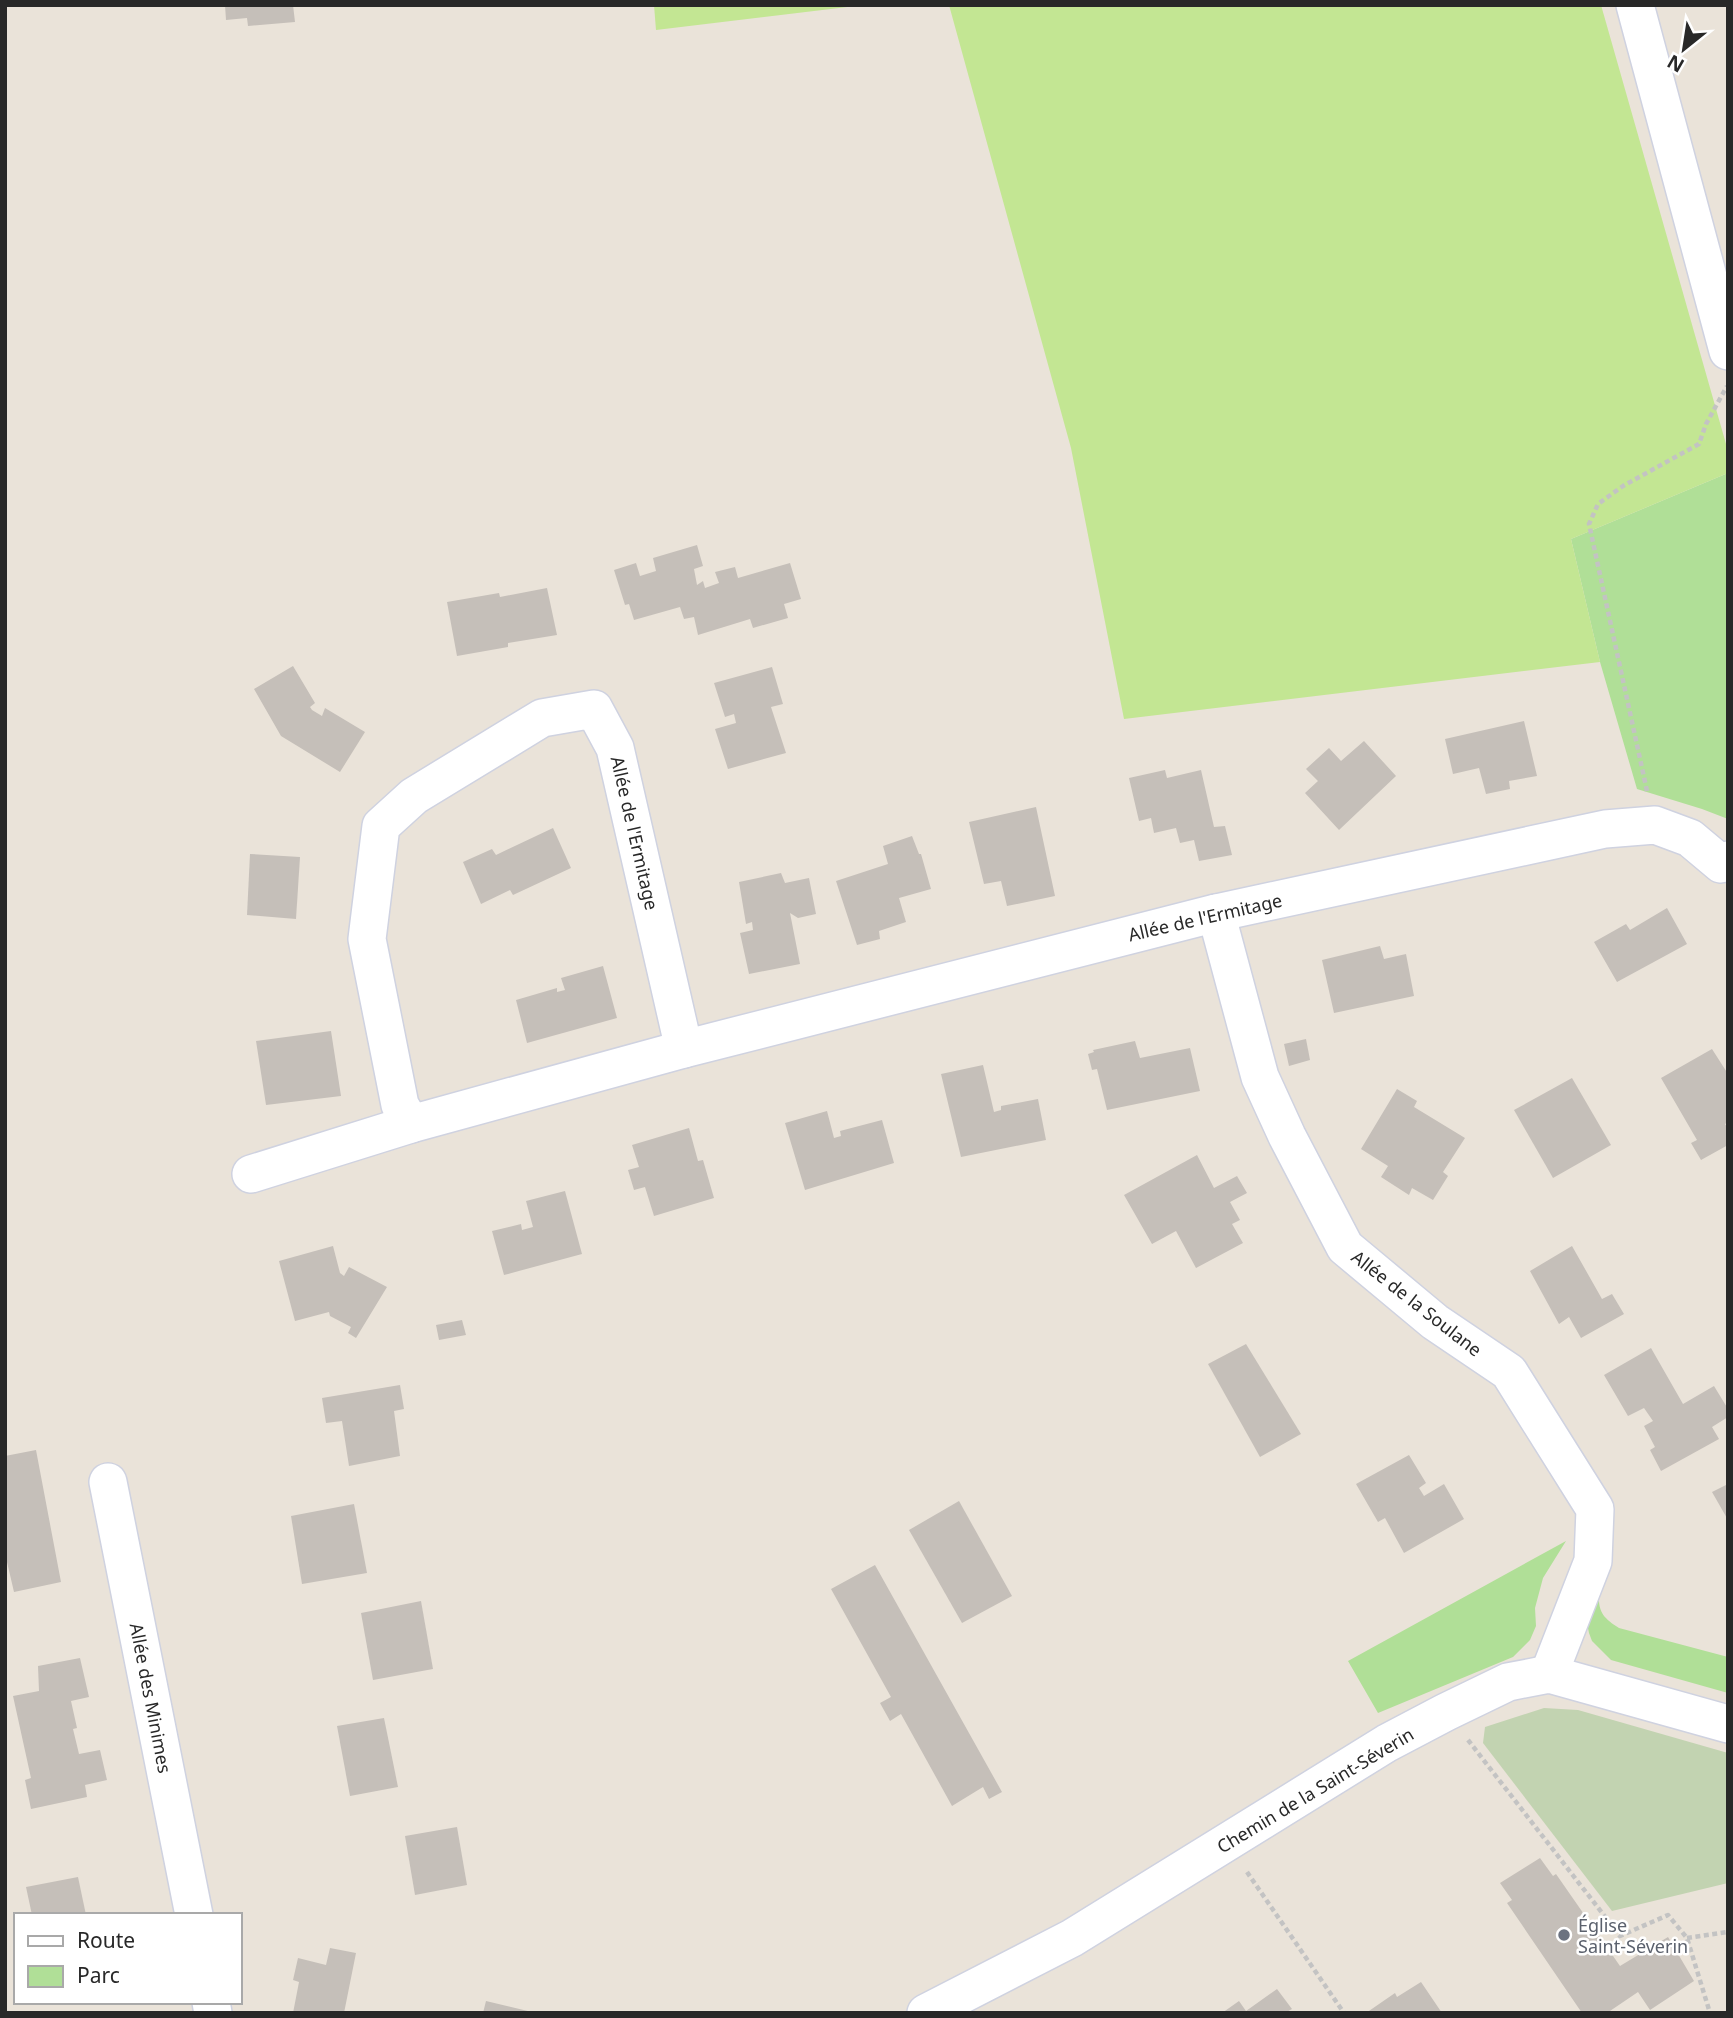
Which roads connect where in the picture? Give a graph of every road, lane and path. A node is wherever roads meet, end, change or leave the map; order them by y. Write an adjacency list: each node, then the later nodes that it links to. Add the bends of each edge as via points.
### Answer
1 (1635, 5): 2 (street)
2 (1728, 351)
3 (1728, 385): 4 (path, via 1699,444 1598,504 1589,524)
4 (1655, 825): 5 (street, Allée de l'Ermitage, via 1689,838); 6 (street, Allée de l'Ermitage, via 1605,829)
5 (1726, 866)
6 (1216, 913): 7 (street, Allée de l'Ermitage); 11 (street, Allée de la Soulane, via 1261,1077 1345,1247 1435,1322 1509,1372 1595,1509 1593,1560)
7 (684, 1049): 8 (street, Allée de l'Ermitage); 8 (street, Allée de l'Ermitage, via 615,748 594,709 542,718 414,796 381,826 367,939 400,1105)
8 (411, 1124): 9 (street, Allée de l'Ermitage)
9 (251, 1174)
10 (108, 1482): 17 (street, Allée des Minimes)
11 (1549, 1674): 12 (street, Chemin de la Saint-Séverin, via 1508,1682); 13 (street, Chemin de la Saint-Séverin)
12 (1446, 1712): 16 (street, Chemin de la Saint-Séverin); 19 (path, via 1620,1936 1668,1915)
13 (1686, 1713): 14 (street); 15 (street, Chemin de la Saint-Séverin)
14 (1728, 1716)
15 (1728, 1724)
16 (1227, 1843): 20 (street, Chemin de la Saint-Séverin, via 1072,1938); 21 (path)
17 (194, 1913)
18 (1727, 1932): 19 (path)
19 (1687, 1938): 22 (path)
20 (926, 2013)
21 (1344, 2013)
22 (1710, 2013)

